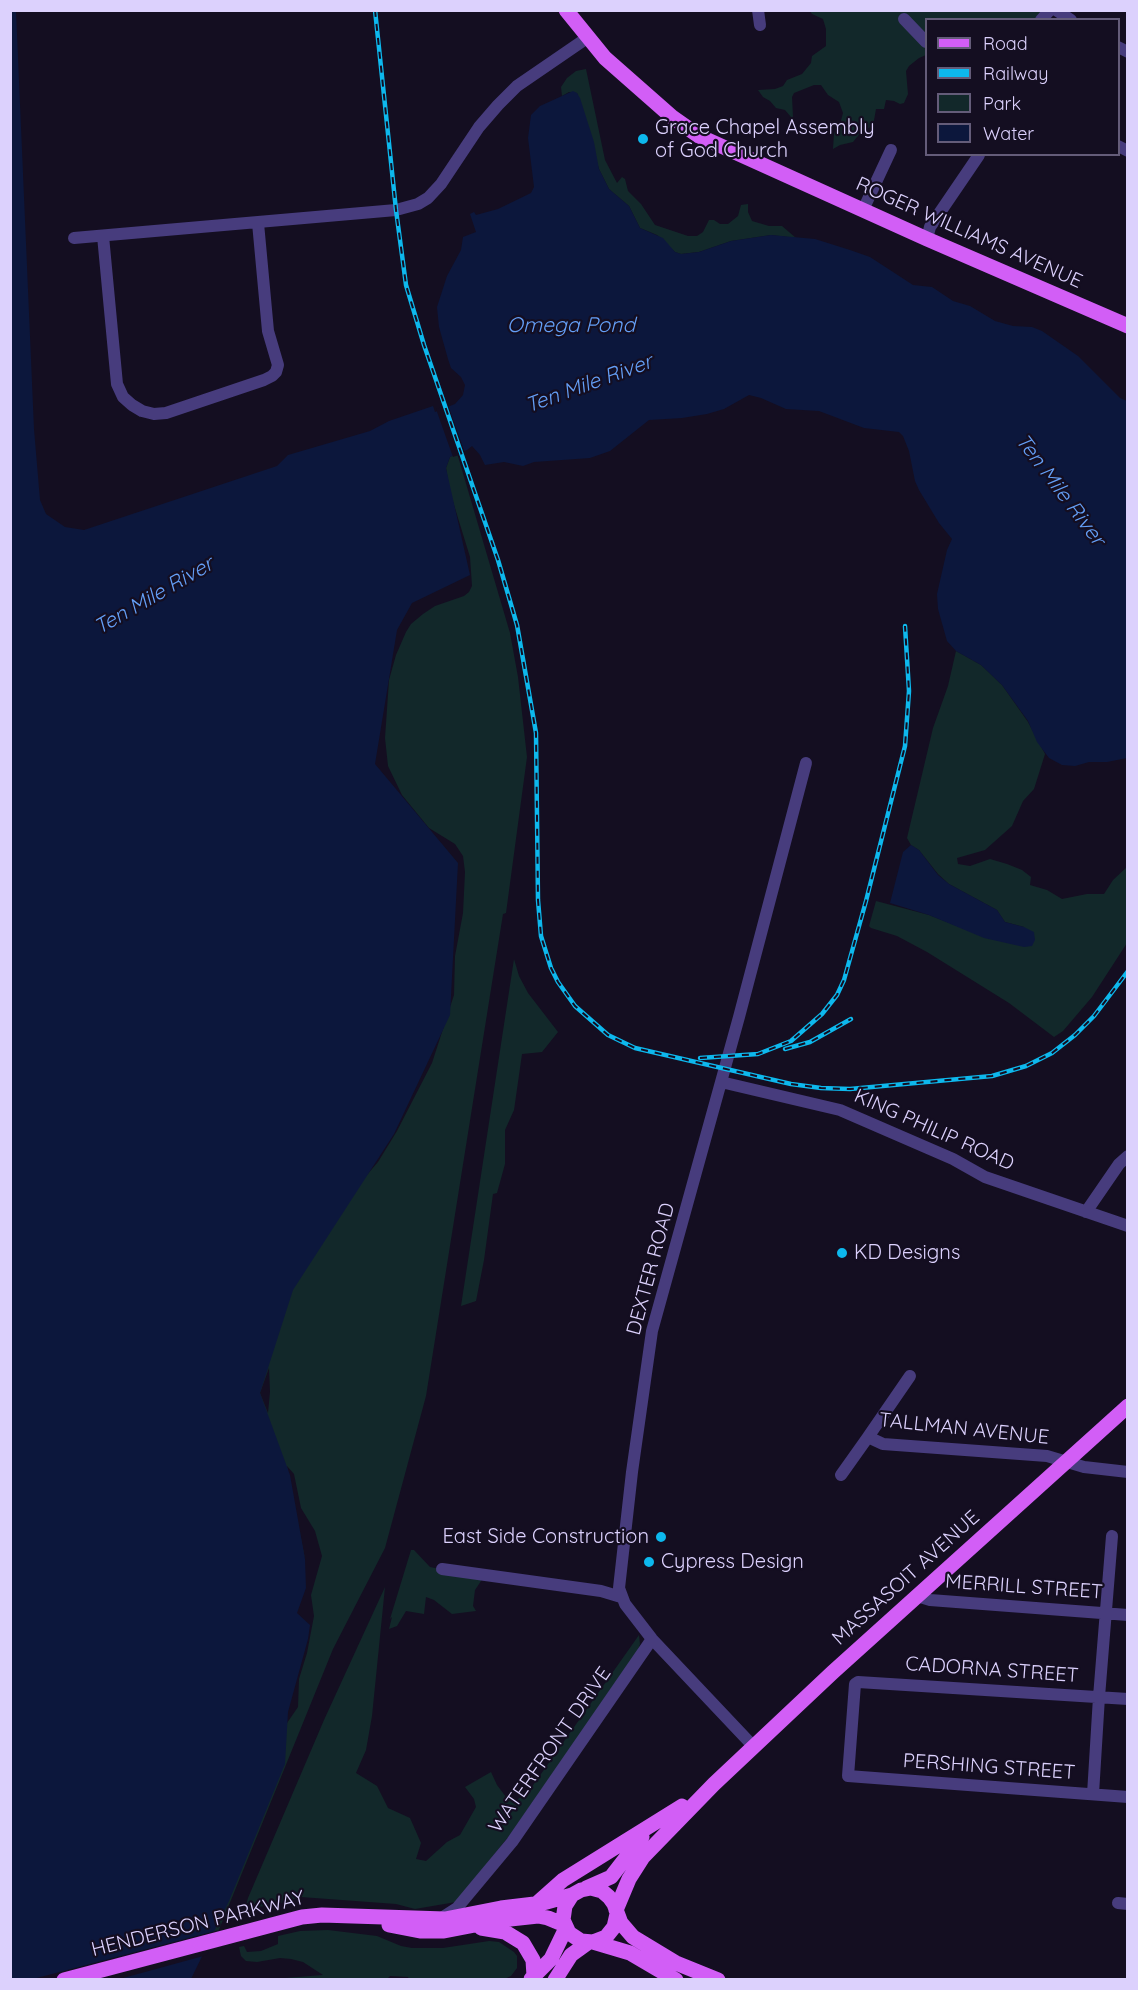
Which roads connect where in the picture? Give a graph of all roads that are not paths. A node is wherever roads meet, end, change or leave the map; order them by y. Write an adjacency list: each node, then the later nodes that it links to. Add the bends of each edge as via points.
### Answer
1 (566, 10): 5 (main road, ROGER WILLIAMS AVENUE)
2 (758, 10): 3 (street)
3 (760, 25)
4 (925, 28): 6 (street, via 904,19)
5 (587, 38): 9 (main road, ROGER WILLIAMS AVENUE, via 633,84 699,136); 10 (street, via 517,86 479,127 441,184 418,204 396,210)
6 (925, 40)
7 (891, 150): 9 (street)
8 (978, 156): 13 (street, via 930,227)
9 (863, 210): 13 (main road, ROGER WILLIAMS AVENUE)
10 (258, 223): 11 (street); 11 (street, via 268,331 278,365 276,372 264,380 166,413 142,411 123,397 117,384)
11 (103, 236): 12 (street)
12 (74, 238)
13 (927, 239): 14 (main road, ROGER WILLIAMS AVENUE)
14 (1128, 326)
15 (806, 763): 16 (street, DEXTER ROAD)
16 (721, 1082): 18 (street, KING PHILIP ROAD, via 840,1110 980,1174); 29 (street, DEXTER ROAD, via 652,1331 622,1557)
17 (1128, 1156): 18 (street)
18 (1086, 1212): 19 (street, KING PHILIP ROAD)
19 (1128, 1226)
20 (910, 1376): 22 (street)
21 (1128, 1406): 23 (main road, MASSASOIT AVENUE)
22 (868, 1437): 23 (street, TALLMAN AVENUE, via 883,1444 1047,1456); 25 (street, TALLMAN AVENUE)
23 (1065, 1462): 24 (street, TALLMAN AVENUE); 28 (main road, MASSASOIT AVENUE)
24 (1128, 1472)
25 (841, 1475)
26 (1112, 1536): 30 (street)
27 (442, 1569): 29 (street)
28 (917, 1596): 30 (street, MERRILL STREET); 35 (main road, MASSASOIT AVENUE)
29 (621, 1597): 32 (street)
30 (1106, 1613): 31 (street, MERRILL STREET); 33 (street)
31 (1128, 1615)
32 (652, 1639): 35 (street); 41 (street, WATERFRONT DRIVE, via 517,1836)
33 (1099, 1697): 34 (street, CADORNA STREET); 36 (street, CADORNA STREET, via 864,1681 855,1684); 38 (street)
34 (1128, 1699)
35 (754, 1747): 37 (main road, MASSASOIT AVENUE)
36 (848, 1776): 38 (street, PERSHING STREET)
37 (714, 1784): 40 (main road, MASSASOIT AVENUE); 45 (main road, MASSASOIT AVENUE, via 643,1857 629,1879)
38 (1094, 1794): 39 (street, PERSHING STREET)
39 (1128, 1797)
40 (682, 1806): 42 (main road, MASSASOIT AVENUE, via 642,1837 611,1876); 43 (main road, via 563,1880)
41 (480, 1883): 44 (street, via 477,1903); 47 (street, WATERFRONT DRIVE, via 457,1908)
42 (579, 1892): 43 (main road, HENDERSON PARKWAY); 45 (main road, via 595,1889 606,1894); 48 (main road, via 563,1910)
43 (536, 1904): 44 (main road, HENDERSON PARKWAY)
44 (494, 1909): 47 (main road, HENDERSON PARKWAY)
45 (617, 1912): 50 (main road, via 609,1934); 55 (main road, via 626,1931 637,1940 676,1963)
46 (342, 1915): 47 (main road, HENDERSON PARKWAY); 49 (main road, HENDERSON PARKWAY, via 412,1930); 52 (main road, HENDERSON PARKWAY, via 302,1917)
47 (439, 1919)
48 (565, 1926): 49 (main road, HENDERSON PARKWAY, via 538,1916); 50 (main road, HENDERSON PARKWAY, via 576,1938); 51 (main road, via 551,1959)
49 (466, 1928): 51 (main road, via 499,1930 519,1939 532,1955)
50 (591, 1942): 53 (main road, via 574,1952); 54 (main road, HENDERSON PARKWAY, via 630,1953)
51 (532, 1978)
52 (64, 1980)
53 (555, 1980)
54 (676, 1980)
55 (718, 1980)

